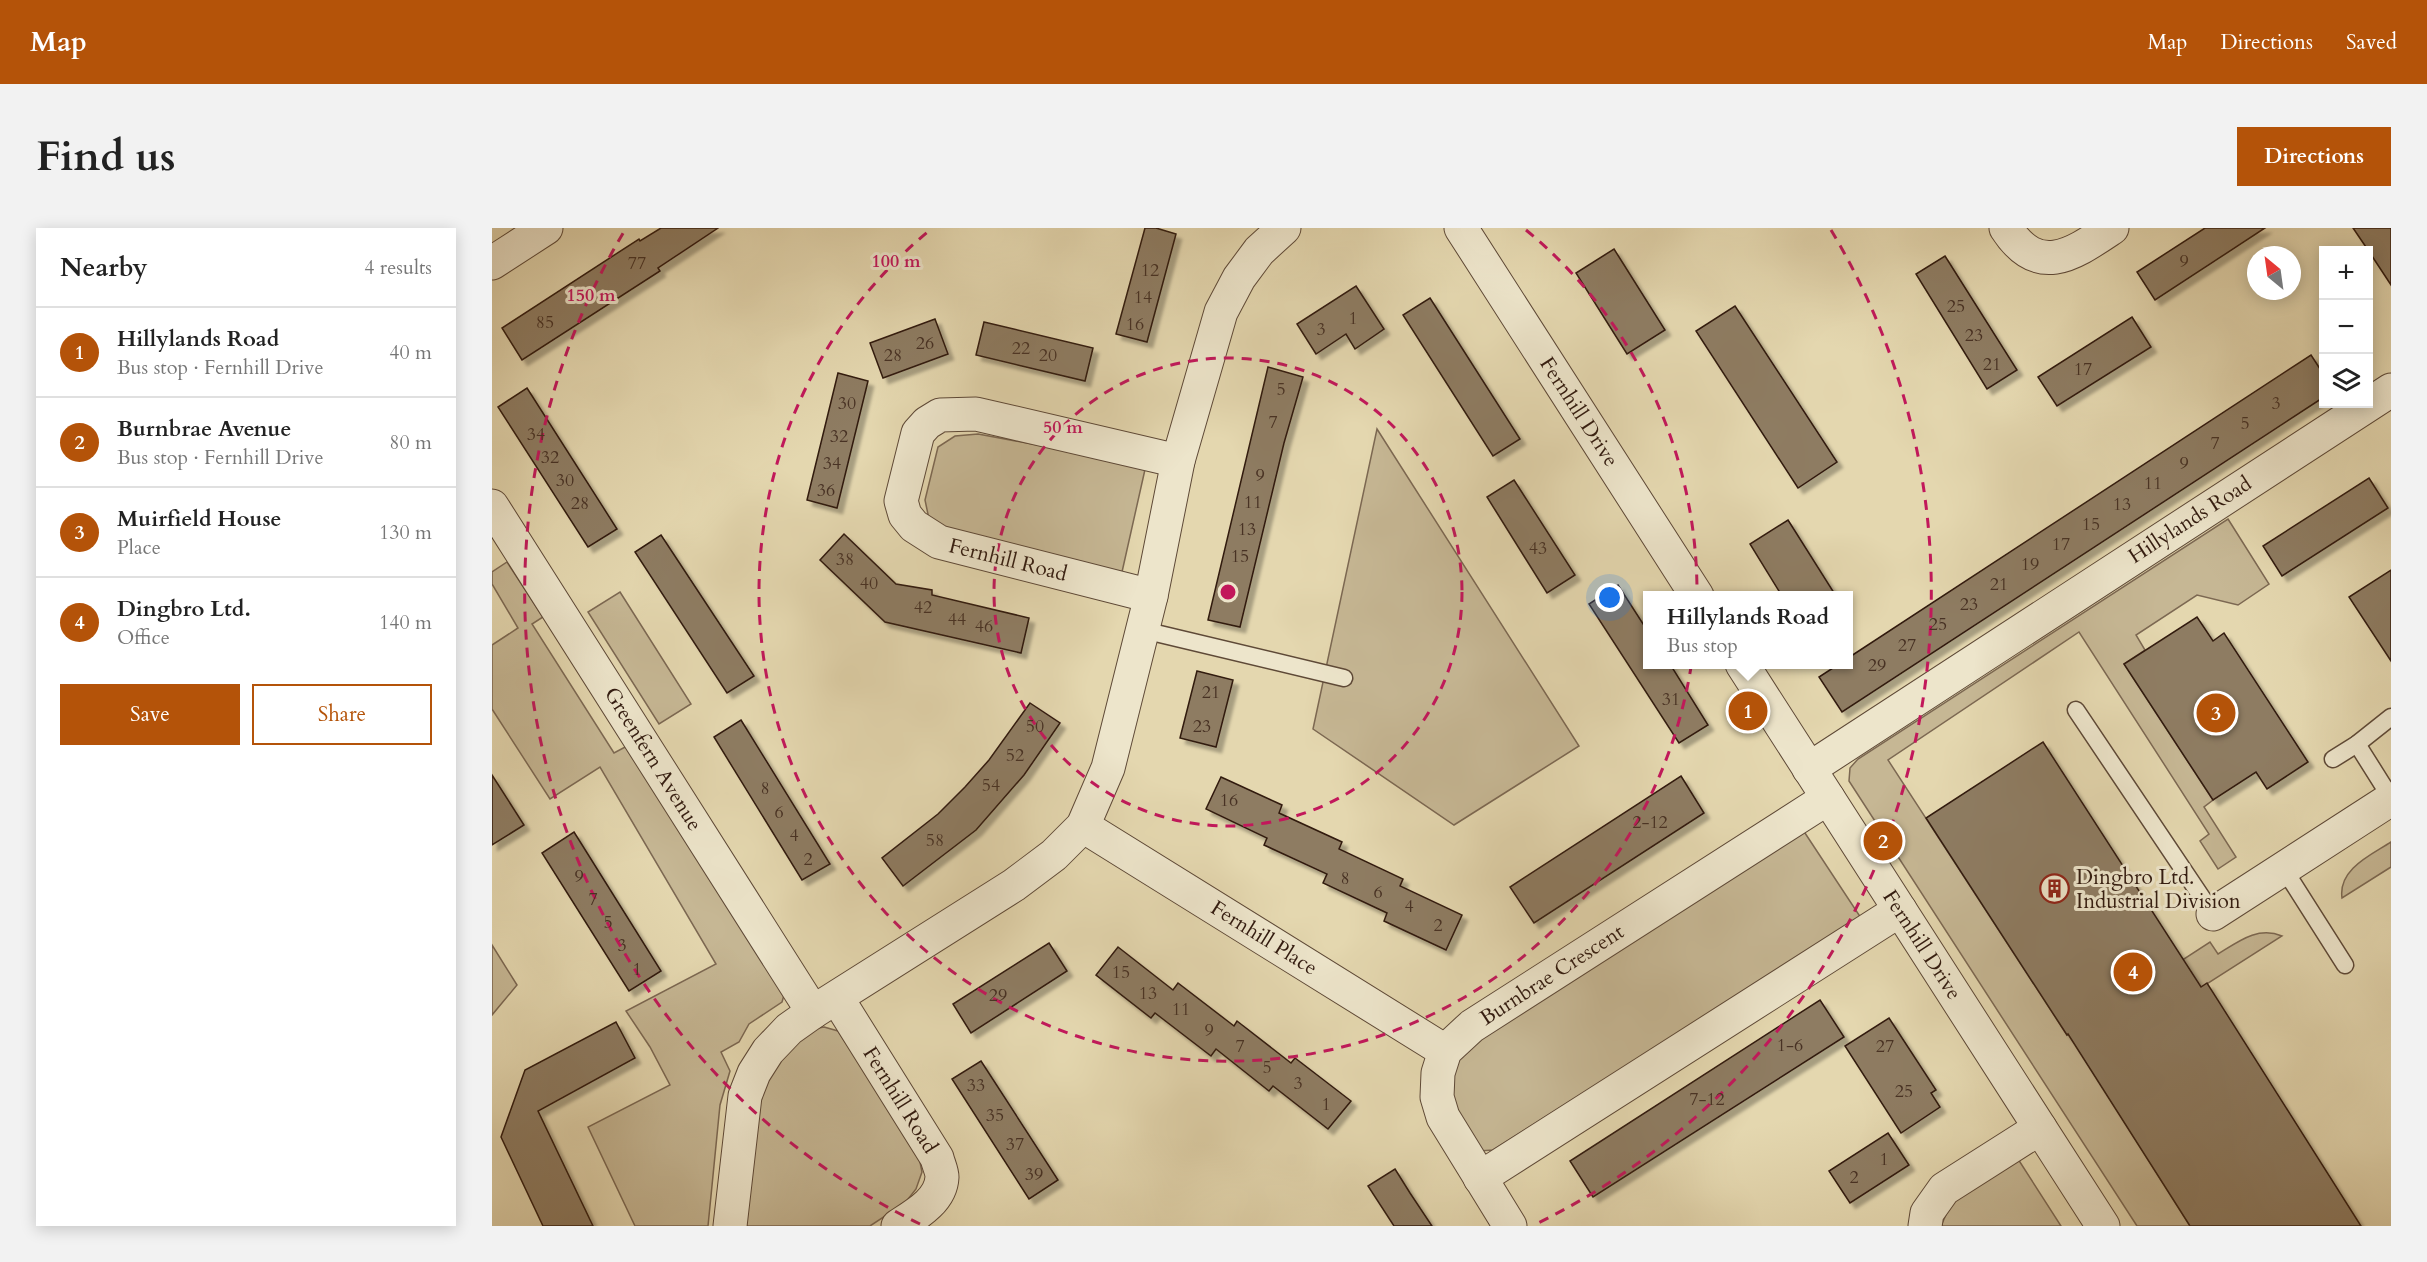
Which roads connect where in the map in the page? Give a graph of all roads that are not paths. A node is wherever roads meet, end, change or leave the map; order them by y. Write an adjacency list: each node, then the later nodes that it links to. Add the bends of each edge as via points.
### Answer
1 (1284, 228): 8 (street, via 1239,278 1221,312)
2 (1461, 228): 10 (street, Fernhill Drive)
3 (2006, 228): 4 (street, via 2016,244 2032,254 2052,258 2073,254)
4 (2112, 228)
5 (526, 233): 6 (street)
6 (492, 263)
7 (2391, 390): 19 (street, Hillylands Road)
8 (1178, 461): 11 (street); 11 (street, Fernhill Road, via 975,414 940,415 918,433 901,501 914,526 939,542)
9 (492, 506): 27 (street, Greenfern Avenue)
10 (1694, 591)
11 (1151, 596): 12 (street)
12 (1143, 630): 14 (lane); 22 (street, via 1108,768)
13 (1745, 669): 19 (street, Fernhill Drive)
14 (1344, 678)
15 (2076, 710): 25 (lane)
16 (2391, 717): 17 (lane)
17 (2357, 744): 18 (lane); 21 (lane)
18 (2333, 759)
19 (1809, 769): 20 (street, Fernhill Drive)
20 (1827, 798): 24 (street, Fernhill Drive); 28 (street, Burnbrae Crescent, via 1472,1026)
21 (2391, 799): 23 (street)
22 (1083, 826): 27 (street, via 1054,855 1014,885); 28 (street, Fernhill Place)
23 (2284, 869): 25 (street); 26 (lane)
24 (1900, 910): 29 (street, Fernhill Drive); 30 (street)
25 (2213, 914)
26 (2345, 965)
27 (825, 1005): 31 (street, via 789,1029 754,1072 745,1096); 32 (street, Fernhill Road, via 937,1158 942,1177 935,1195 921,1212)
28 (1445, 1051): 30 (street, via 1438,1073 1437,1097 1443,1117)
29 (2040, 1128): 34 (street, via 1944,1189 1928,1213); 35 (street, Fernhill Drive)
30 (1480, 1178): 33 (street)
31 (730, 1226)
32 (898, 1226)
33 (1510, 1226)
34 (1925, 1226)
35 (2103, 1226)

